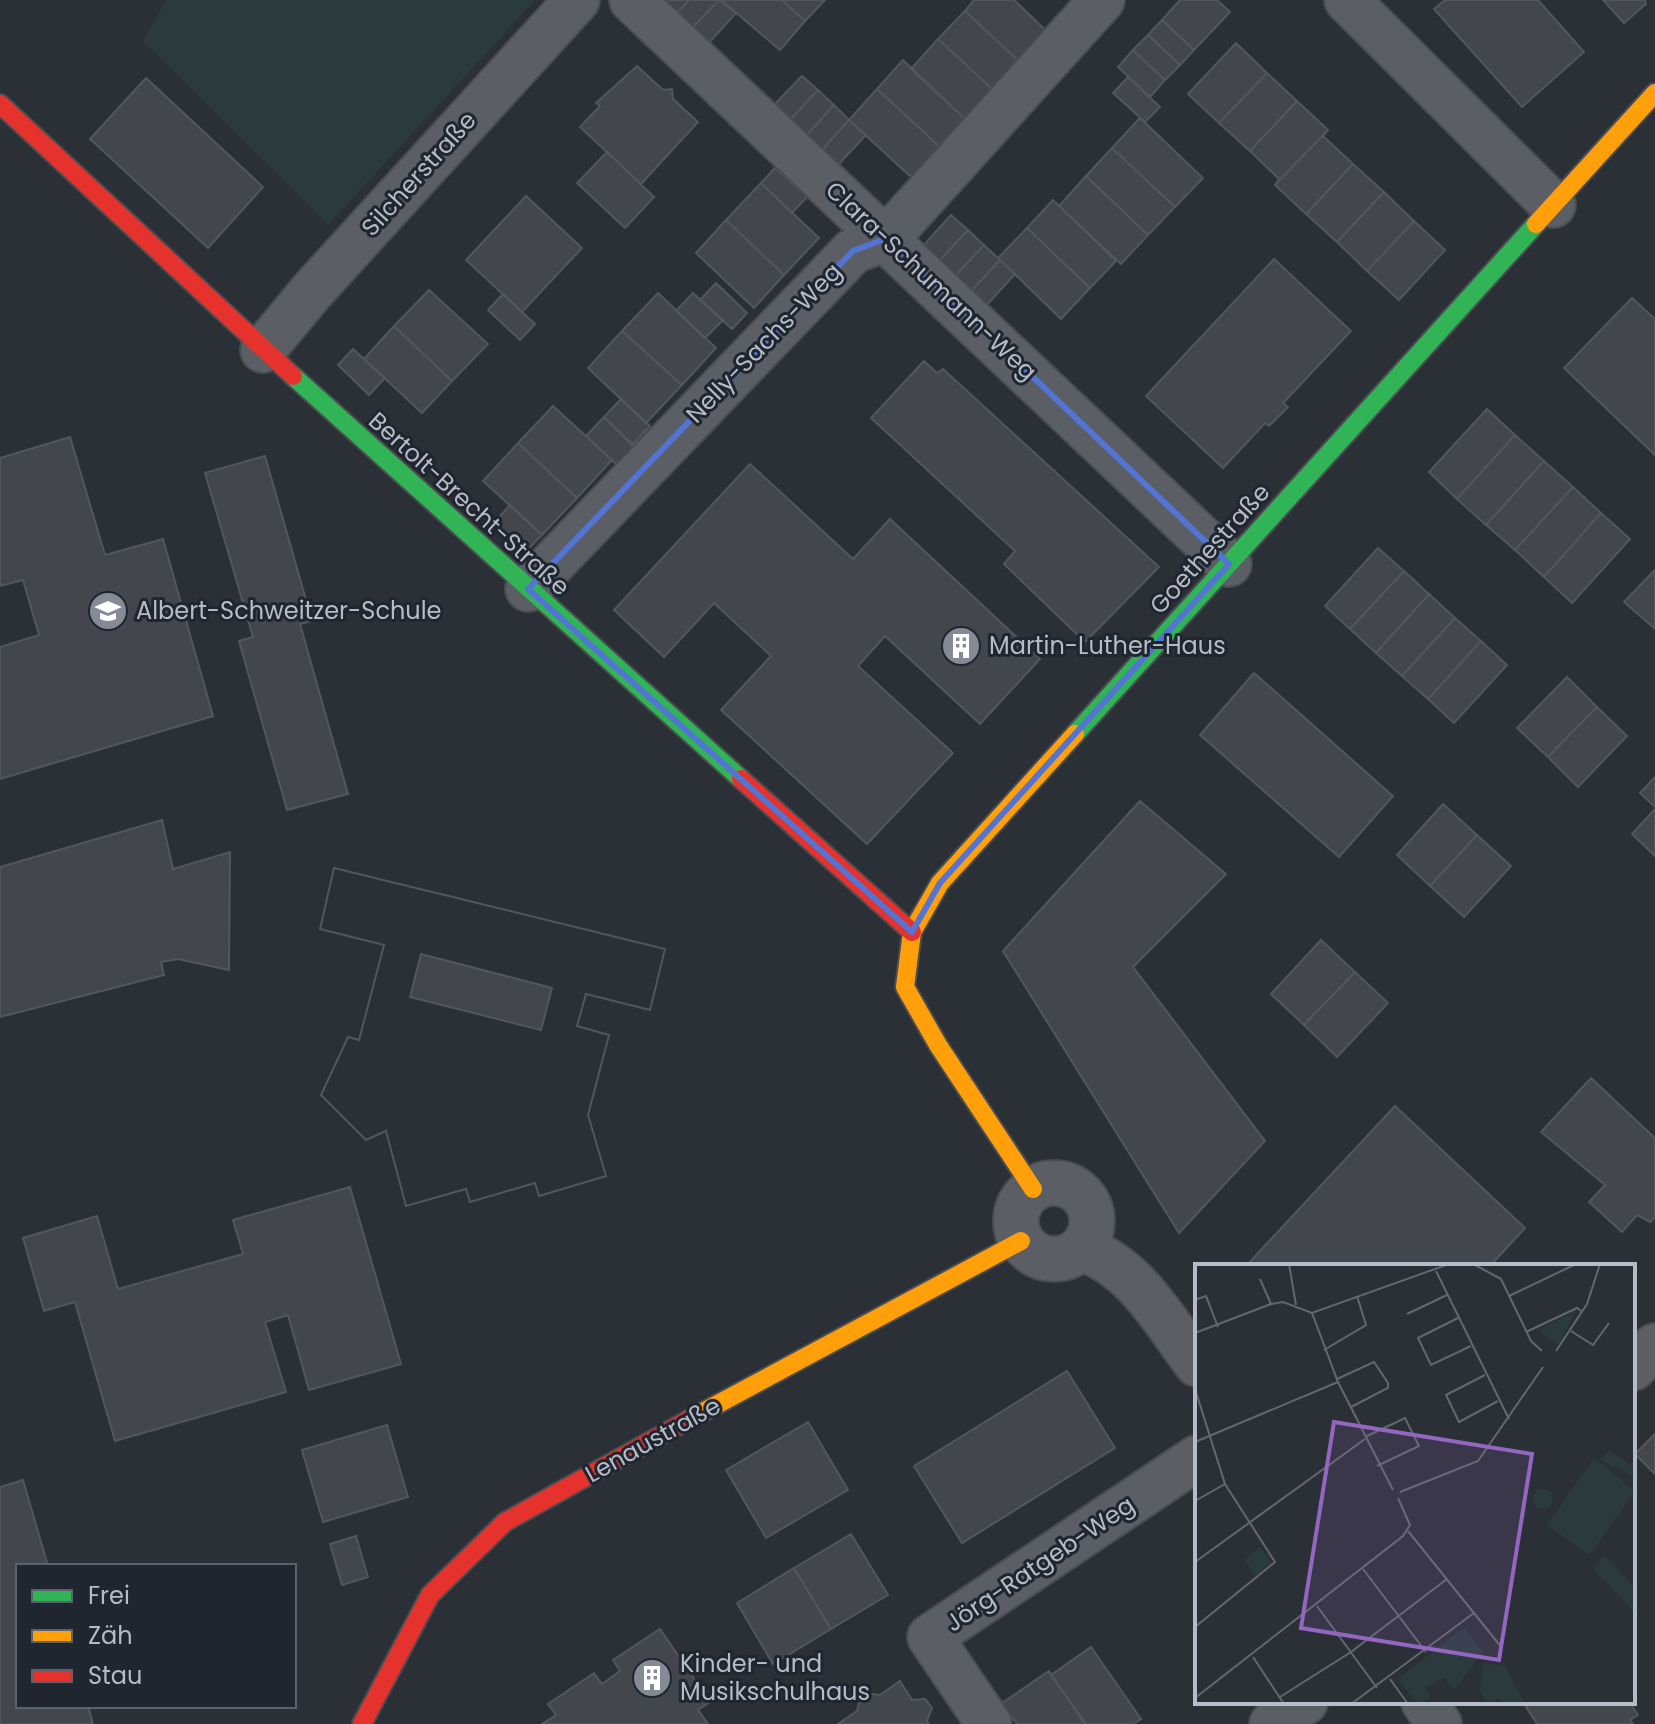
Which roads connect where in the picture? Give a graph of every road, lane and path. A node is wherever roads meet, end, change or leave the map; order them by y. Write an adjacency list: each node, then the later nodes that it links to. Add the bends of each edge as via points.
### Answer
1 (577, 0): 9 (street, Silcherstraße)
2 (632, 0): 8 (street, Clara-Schumann-Weg)
3 (1102, 0): 8 (street, Nelly-Sachs-Weg)
4 (1347, 0): 7 (street)
5 (1655, 93): 7 (street, Goethestraße)
6 (0, 104): 9 (street, Bertolt-Brecht-Straße)
7 (1553, 205): 10 (street, Goethestraße)
8 (887, 238): 10 (street, Clara-Schumann-Weg); 11 (street, Nelly-Sachs-Weg, via 853,251)
9 (263, 350): 11 (street, Bertolt-Brecht-Straße)
10 (1229, 564): 12 (street, Goethestraße, via 940,883)
11 (528, 589): 12 (street, Bertolt-Brecht-Straße)
12 (912, 932): 13 (street, Goethestraße, via 905,987)
13 (1033, 1189): 14 (street, via 1019,1207); 15 (street, via 1057,1184 1079,1192 1091,1213)
14 (1021, 1241): 15 (street, via 1049,1258); 22 (street, Lenaustraße, via 505,1522 430,1595)
15 (1081, 1248): 17 (street, via 1131,1275)
16 (1655, 1346): 18 (street)
17 (1195, 1361)
18 (1635, 1366)
19 (1195, 1459): 23 (street, Jörg-Ratgeb-Weg, via 930,1637)
20 (1302, 1704): 24 (street)
21 (1425, 1704): 25 (street)
22 (362, 1724)
23 (989, 1724)
24 (1272, 1724)
25 (1439, 1724)

